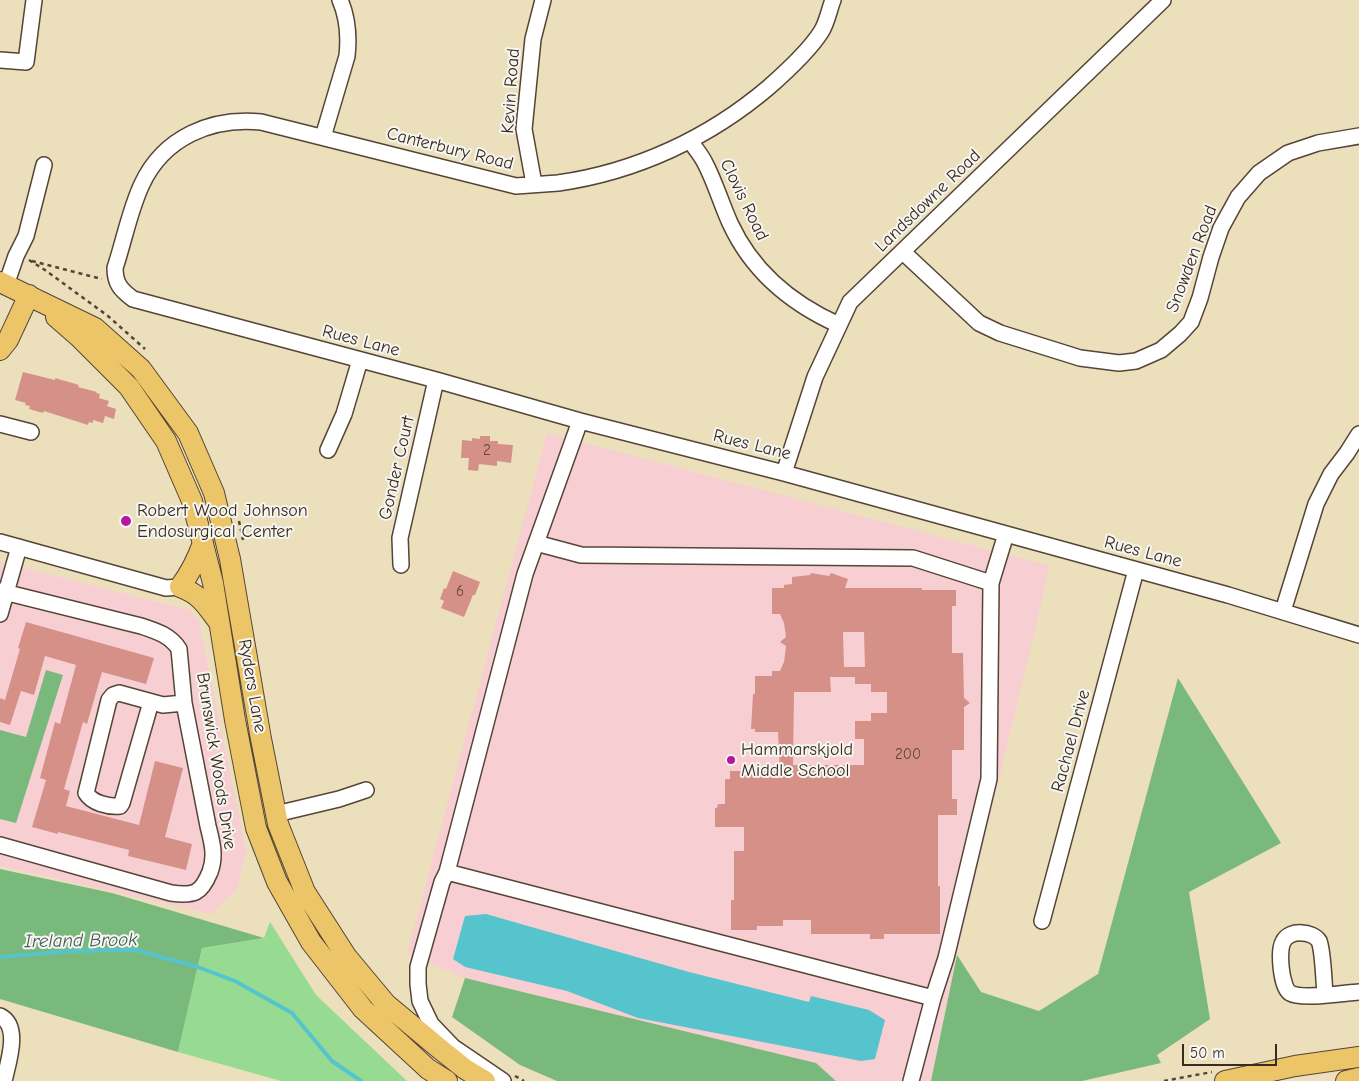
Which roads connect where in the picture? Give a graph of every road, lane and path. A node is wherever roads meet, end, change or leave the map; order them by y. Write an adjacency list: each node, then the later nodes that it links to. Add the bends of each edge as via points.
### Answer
1 (34, 0): 6 (street, via 26,62)
2 (340, 0): 8 (street, via 347,24 347,56)
3 (543, 0): 11 (street, Kevin Road, via 533,39 524,129)
4 (832, 0): 9 (street, Canterbury Road, via 822,31 782,76 750,103)
5 (1163, 0): 12 (street, Landsdowne Road)
6 (0, 60)
7 (1359, 136): 12 (street, Snowden Road, via 1318,143 1288,153 1258,173 1238,197 1221,228 1191,322 1161,350 1136,361 1119,363 1080,358 1000,333 979,323)
8 (323, 137): 11 (street, Canterbury Road, via 516,186); 17 (street, Canterbury Road, via 261,122 237,121 203,128 172,146 143,182 116,268 118,285)
9 (690, 141): 11 (street, Canterbury Road, via 640,163 599,175); 18 (street, Clovis Road, via 705,162 731,225 754,262 784,293)
10 (44, 164): 13 (street, via 26,236)
11 (534, 184)
12 (903, 252): 18 (street, Landsdowne Road, via 850,302)
13 (16, 256): 14 (path); 15 (street)
14 (106, 280)
15 (3, 284): 16 (main road, Ryders Lane)
16 (29, 295): 19 (main road); 30 (main road, Ryders Lane, via 79,337 134,394 166,440 192,501); 45 (main road, Ryders Lane, via 95,328 141,369 188,433 214,493 230,559)
17 (133, 299): 20 (street, Rues Lane)
18 (839, 325): 27 (street, Landsdowne Road, via 815,377)
19 (0, 350)
20 (360, 360): 21 (street, Rues Lane); 26 (street, via 344,414)
21 (436, 380): 22 (street, Rues Lane); 33 (street, Gonder Court, via 400,538)
22 (580, 421): 27 (street, Rues Lane); 31 (street)
23 (0, 424): 24 (street)
24 (31, 432)
25 (1359, 434): 38 (street, via 1331,474 1316,504)
26 (328, 450)
27 (784, 473): 28 (street, Rues Lane)
28 (1006, 534): 34 (street, Rues Lane); 35 (street)
29 (0, 542): 32 (street)
30 (203, 543): 36 (main road, via 196,562); 40 (main road, Ryders Lane)
31 (536, 544): 35 (street, via 581,555 913,558); 47 (street, via 525,574)
32 (19, 547): 36 (street, via 166,588); 37 (street)
33 (401, 565)
34 (1136, 570): 38 (street, Rues Lane); 48 (street, Rachael Drive)
35 (992, 583): 51 (street, via 989,779)
36 (180, 587): 40 (main road, via 198,596)
37 (3, 592): 39 (street); 43 (street, Brunswick Woods Drive, via 141,626 169,638 179,649)
38 (1283, 611): 41 (street, Rues Lane)
39 (0, 614)
40 (219, 622): 56 (main road, Ryders Lane, via 256,828 277,882 311,942 363,1009 428,1069)
41 (1359, 635)
42 (151, 702): 42 (street, via 118,693 109,700 86,793 89,798 114,806 122,803); 43 (street, via 163,705)
43 (184, 703): 46 (street, Brunswick Woods Drive, via 213,845 213,864 202,889 194,893 170,893)
44 (366, 790): 45 (street)
45 (276, 814): 57 (main road, Ryders Lane, via 305,892 346,956 386,1004 465,1069)
46 (0, 846)
47 (447, 872): 51 (street); 58 (street, via 418,967 420,1001 431,1024 453,1047)
48 (1042, 921)
49 (1359, 992): 50 (street)
50 (1325, 995)
51 (934, 998): 59 (street)
52 (0, 1016): 55 (street, via 11,1028 12,1038)
53 (1359, 1057): 60 (main road, via 1295,1066)
54 (1359, 1078): 61 (main road)
55 (4, 1081)
56 (447, 1081)
57 (485, 1081)
58 (503, 1081)
59 (911, 1081)
60 (1226, 1081)
61 (1346, 1081)

